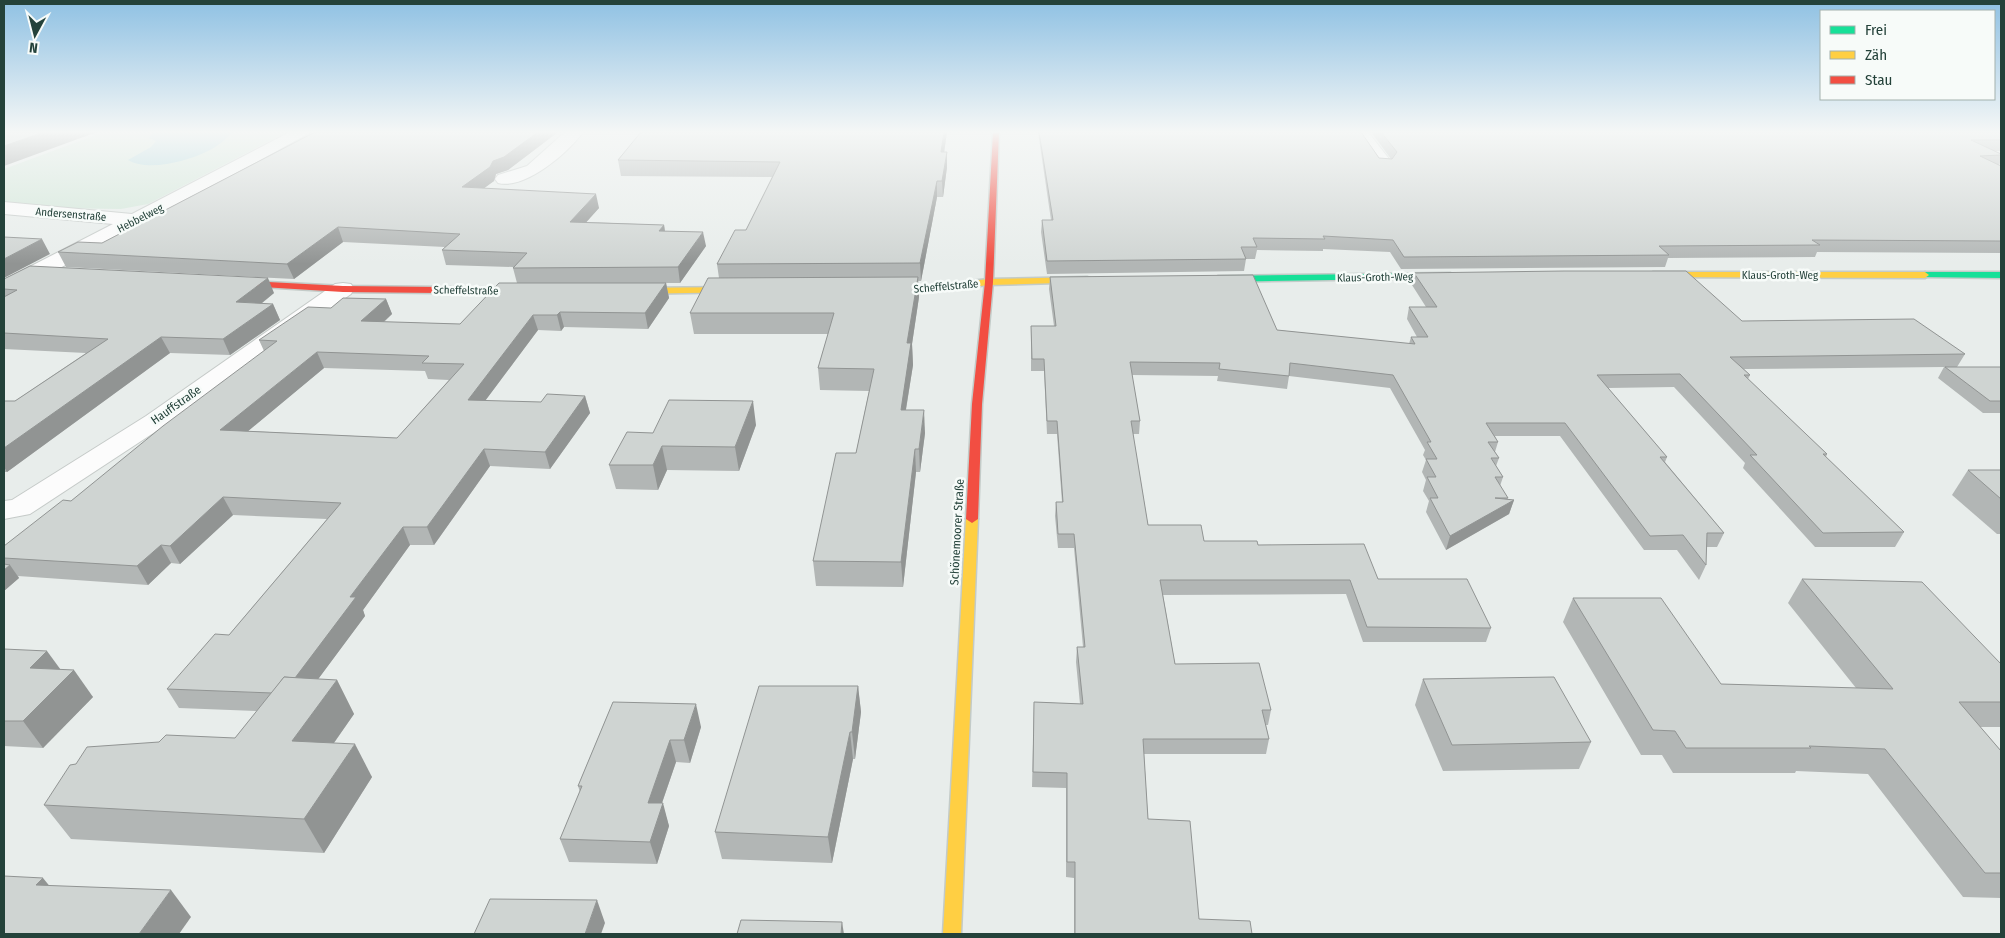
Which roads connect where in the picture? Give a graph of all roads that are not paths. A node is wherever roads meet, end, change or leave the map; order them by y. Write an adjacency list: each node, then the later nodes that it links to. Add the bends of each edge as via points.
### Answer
1 (220, 176): 6 (street, Hebbelweg)
2 (514, 176): 4 (street)
3 (994, 176): 13 (street, Schönemoorer Straße)
4 (504, 179)
5 (4, 208): 6 (street, Andersenstraße)
6 (138, 220): 14 (street, Hebbelweg, via 42,273)
7 (1645, 275): 8 (street, Klaus-Groth-Weg)
8 (2001, 275)
9 (1465, 276): 10 (street, Klaus-Groth-Weg)
10 (1208, 279)
11 (1098, 280): 13 (street)
12 (217, 282): 15 (street, Scheffelstraße)
13 (989, 282): 16 (street, Scheffelstraße, via 925,289); 21 (street, Schönemoorer Straße, via 977,404)
14 (4, 288)
15 (343, 289): 18 (street, Scheffelstraße); 20 (street, Hauffstraße, via 155,420 20,508)
16 (866, 289)
17 (749, 290): 19 (street)
18 (542, 291)
19 (621, 291)
20 (4, 510)
21 (952, 934)

